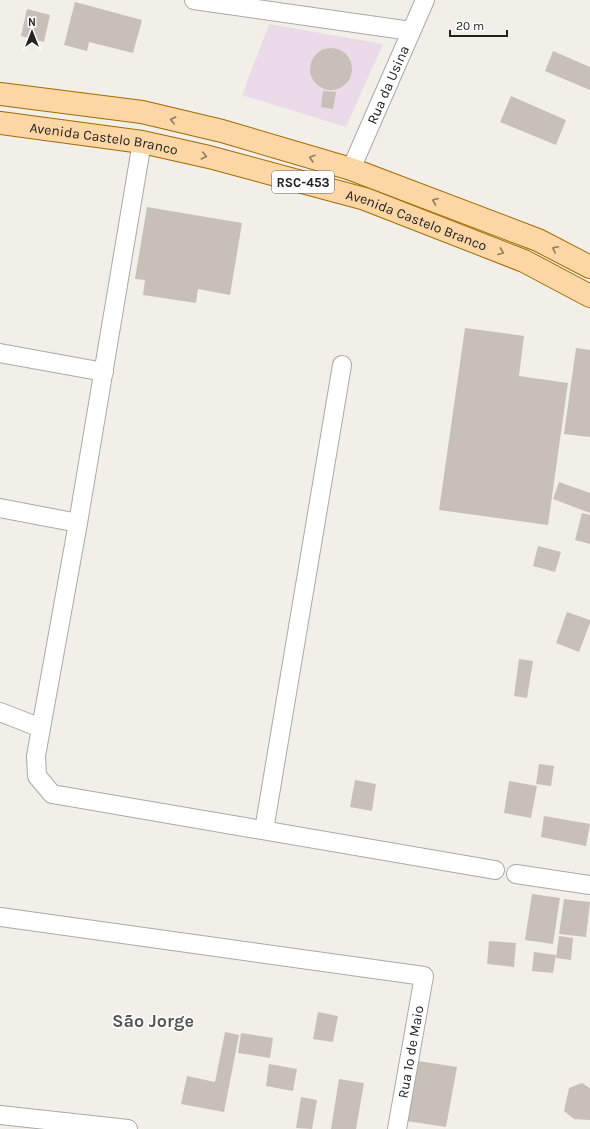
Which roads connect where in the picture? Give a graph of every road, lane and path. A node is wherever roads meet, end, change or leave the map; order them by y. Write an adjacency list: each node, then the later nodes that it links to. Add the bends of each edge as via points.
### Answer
1 (194, 0): 3 (street)
2 (425, 0): 3 (street, Rua da Usina)
3 (411, 31): 7 (street, Rua da Usina)
4 (0, 94): 7 (main road, Avenida Castelo Branco / RSC-453, one-way to 4, via 222,131 142,112)
5 (0, 123): 6 (main road, Avenida Castelo Branco / RSC-453)
6 (142, 142): 9 (main road, Avenida Castelo Branco / RSC-453, one-way to 9, via 209,157 365,199 524,261); 12 (street)
7 (351, 169): 8 (main road, Avenida Castelo Branco / RSC-453, one-way to 7, via 538,240)
8 (590, 267)
9 (590, 296)
10 (0, 353): 12 (street)
11 (342, 365): 17 (street)
12 (104, 372): 14 (street)
13 (0, 508): 14 (street)
14 (78, 523): 16 (street)
15 (0, 712): 16 (street)
16 (41, 728): 17 (street, via 36,756 37,776 52,794)
17 (264, 830): 18 (street)
18 (495, 870)
19 (516, 874): 20 (street)
20 (590, 885)
21 (0, 917): 24 (street, Rua 1º de Maio, via 424,976)
22 (0, 1115): 23 (street)
23 (123, 1129)
24 (397, 1129)

